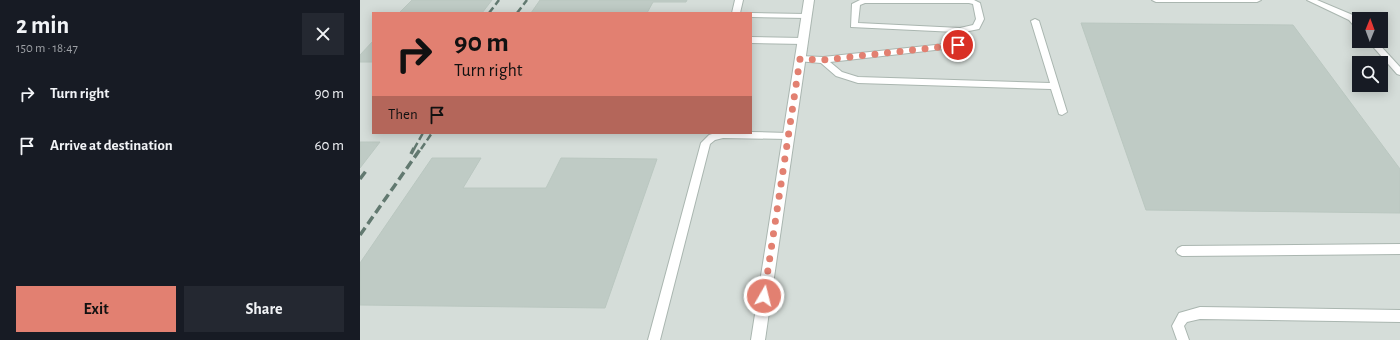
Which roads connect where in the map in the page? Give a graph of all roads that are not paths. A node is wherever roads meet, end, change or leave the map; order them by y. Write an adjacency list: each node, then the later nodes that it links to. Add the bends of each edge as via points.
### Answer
1 (739, 0): 8 (lane)
2 (809, 0): 10 (street)
3 (1156, 0): 4 (lane)
4 (1170, 0): 5 (lane)
5 (1220, 0): 6 (lane)
6 (1257, 0)
7 (1311, 0): 11 (lane)
8 (736, 12)
9 (752, 15): 10 (lane)
10 (806, 16): 15 (street)
11 (1352, 18)
12 (1035, 21): 20 (lane)
13 (960, 30): 13 (lane, via 976,27 980,19 976,3 864,1 856,4 854,25); 18 (lane, via 958,45)
14 (752, 40): 15 (lane)
15 (803, 41): 17 (street)
16 (1378, 48): 19 (lane)
17 (800, 59): 18 (lane); 22 (street)
18 (823, 60): 20 (lane, via 839,74 858,80)
19 (1400, 72)
20 (1055, 86): 21 (lane)
21 (1062, 112)
22 (788, 136): 26 (lane, via 723,135 712,137 706,143); 27 (street)
23 (1400, 249): 24 (lane)
24 (1182, 251)
25 (1400, 316): 28 (lane, via 1200,313 1183,317 1178,326)
26 (654, 340)
27 (758, 340)
28 (1183, 340)

